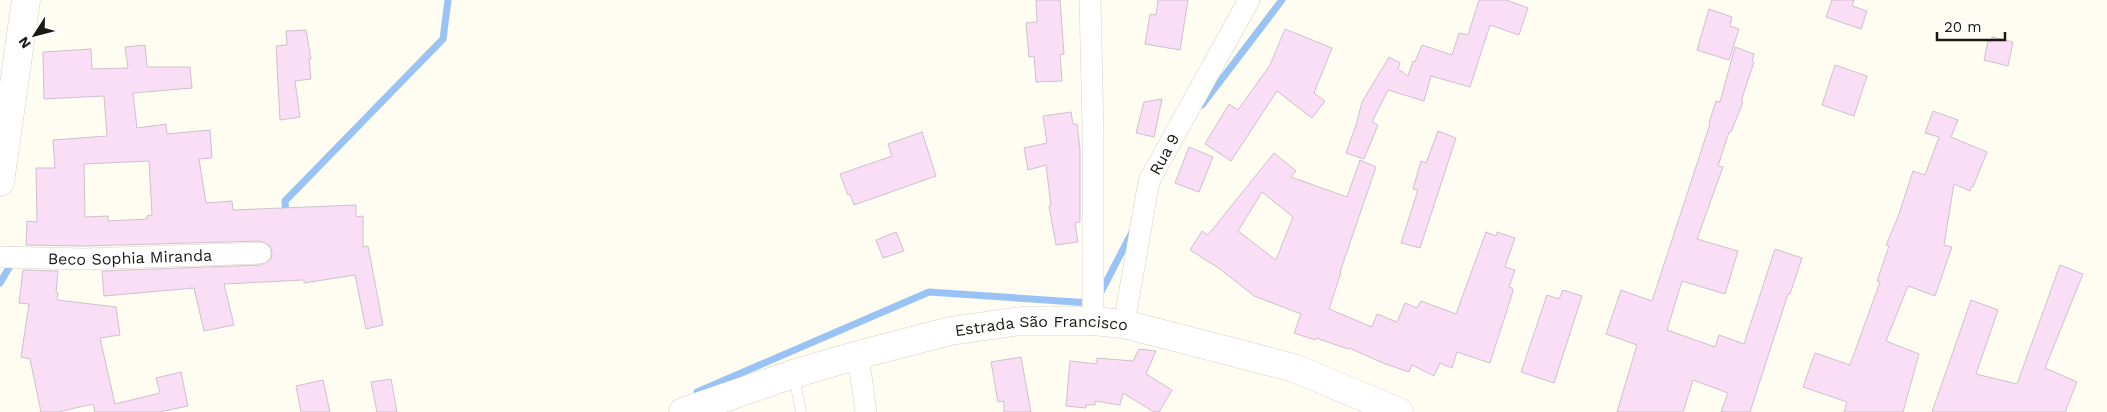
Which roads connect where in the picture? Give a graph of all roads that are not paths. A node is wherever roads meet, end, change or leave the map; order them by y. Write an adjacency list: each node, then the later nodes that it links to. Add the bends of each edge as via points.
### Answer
1 (26, 0): 4 (main road)
2 (1090, 0): 7 (street)
3 (1249, 0): 8 (street, Rua 9, via 1149,181)
4 (0, 182)
5 (260, 253): 6 (street, Beco Sophia Miranda, via 84,259)
6 (0, 257)
7 (1093, 309): 8 (main road, Estrada São Francisco); 9 (main road, Estrada São Francisco, via 950,331)
8 (1124, 324): 14 (main road, Estrada São Francisco, via 1294,368)
9 (858, 354): 10 (main road, Estrada São Francisco); 13 (street)
10 (794, 374): 11 (main road, Estrada São Francisco); 12 (lane)
11 (682, 412)
12 (800, 412)
13 (866, 412)
14 (1399, 412)

